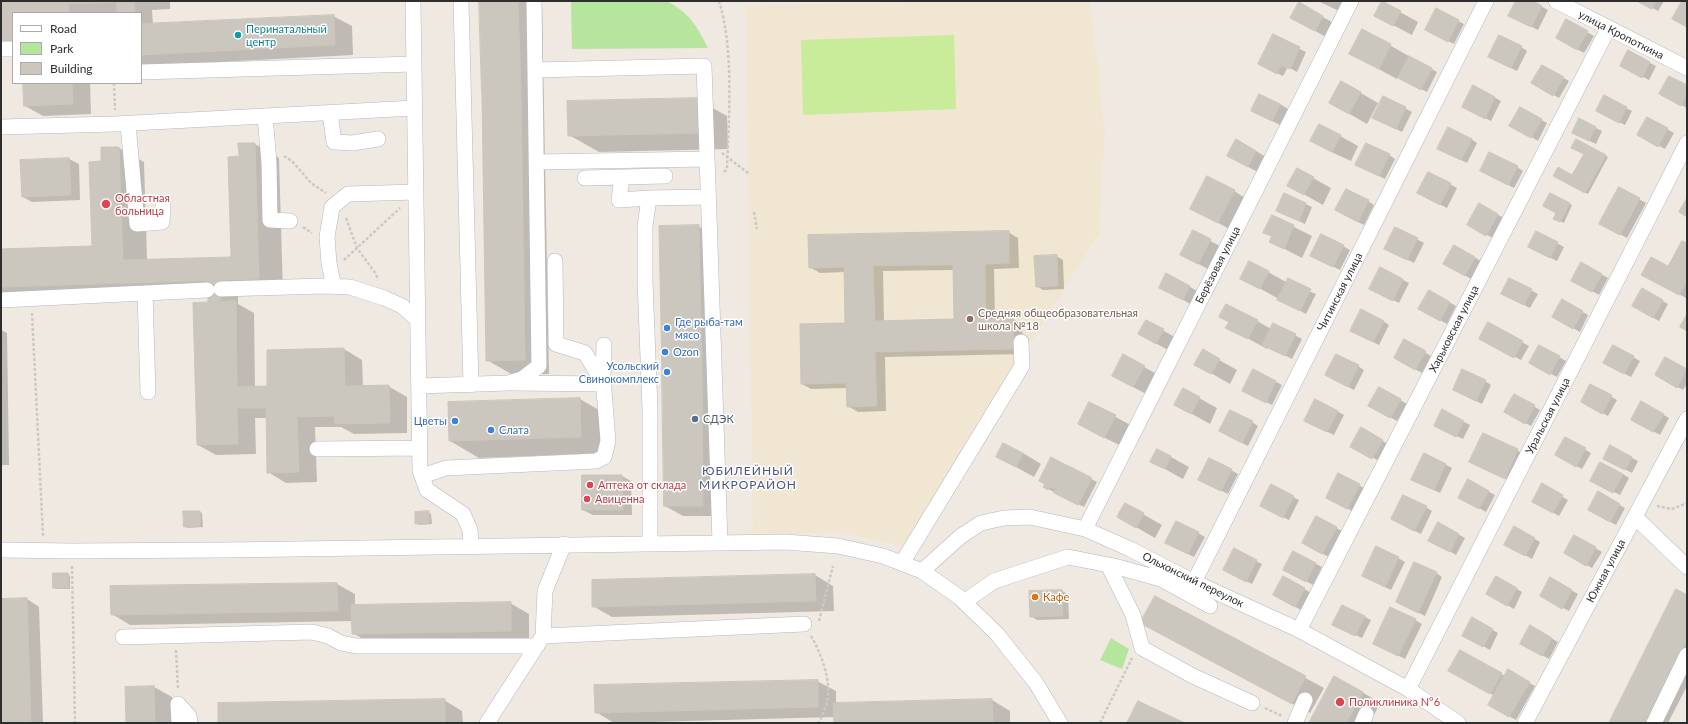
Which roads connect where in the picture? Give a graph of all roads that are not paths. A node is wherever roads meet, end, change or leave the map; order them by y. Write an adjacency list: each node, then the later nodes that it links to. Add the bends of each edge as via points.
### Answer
1 (413, 1): 10 (street)
2 (461, 1): 42 (street)
3 (534, 1): 12 (street)
4 (1351, 1): 50 (street, Берёзовая улица)
5 (1486, 1): 60 (street, Читинская улица)
6 (1556, 1): 7 (street, улица Кропоткина)
7 (1608, 29): 11 (street, улица Кропоткина); 64 (street, Харьковская улица)
8 (1, 49): 9 (street)
9 (12, 49)
10 (414, 64): 13 (street); 14 (street)
11 (1687, 68)
12 (535, 70): 21 (street, via 704,66); 22 (street)
13 (142, 72)
14 (415, 108): 15 (street); 26 (street)
15 (330, 113): 16 (street); 19 (street, via 334,142 352,143)
16 (265, 116): 17 (street); 30 (street, via 270,220)
17 (122, 124): 18 (street); 29 (street, via 137,224 162,222)
18 (1, 127)
19 (378, 139)
20 (1687, 143): 68 (street, Уральская улица)
21 (707, 159): 22 (street); 27 (street)
22 (536, 162): 39 (street)
23 (664, 176): 24 (street)
24 (622, 177): 25 (street); 28 (street, via 619,200)
25 (585, 178)
26 (416, 192): 32 (street, via 348,194 332,207 327,237); 35 (street)
27 (708, 197): 28 (street); 51 (street)
28 (650, 198): 52 (street, via 645,234 650,409)
29 (163, 205)
30 (290, 221)
31 (555, 262): 37 (street)
32 (333, 279): 33 (street, via 214,290); 35 (street, via 350,288 402,306)
33 (145, 293): 34 (street); 44 (street)
34 (1, 300)
35 (417, 318): 43 (street)
36 (1022, 342): 56 (street, via 1022,366)
37 (556, 344): 39 (street); 41 (street, via 584,353)
38 (604, 345): 41 (street)
39 (539, 366): 40 (street, via 522,379)
40 (508, 383): 41 (street); 42 (street)
41 (604, 384): 48 (street, via 608,441 604,457 596,461 446,468)
42 (471, 385): 43 (street)
43 (419, 386): 46 (street)
44 (148, 392)
45 (1687, 419): 49 (street, Южная улица)
46 (420, 448): 47 (street); 48 (street)
47 (317, 449)
48 (422, 476): 54 (street, via 427,490 463,514 470,530)
49 (1635, 517): 58 (street); 77 (street, Южная улица)
50 (1085, 529): 59 (street, Ольхонский переулок, via 1030,517 1004,518 981,523 961,536); 60 (street, Ольхонский переулок)
51 (720, 542): 52 (street); 56 (street, via 785,542 838,546)
52 (650, 543): 53 (street)
53 (564, 544): 54 (street); 66 (street, via 545,591)
54 (471, 546): 55 (street, via 242,550)
55 (1, 550)
56 (902, 563): 59 (street)
57 (1108, 565): 61 (street, via 1068,557 994,581); 62 (street, via 1161,579); 70 (street, via 1133,615 1142,648 1193,676)
58 (1687, 567)
59 (922, 571): 61 (street)
60 (1194, 582): 64 (street, Ольхонский переулок)
61 (964, 602): 75 (street, via 997,634 1036,683)
62 (1210, 606)
63 (804, 624): 66 (street)
64 (1299, 630): 68 (street, Ольхонский переулок)
65 (123, 637): 66 (street, via 312,632 356,646)
66 (540, 641): 74 (street)
67 (1687, 655): 78 (street)
68 (1408, 689): 76 (street, Ольхонский переулок)
69 (1305, 700): 71 (street)
70 (1252, 702)
71 (1295, 722)
72 (179, 723): 73 (street, via 178,704 190,716)
73 (190, 723)
74 (487, 723)
75 (1060, 723)
76 (1458, 723)
77 (1525, 723)
78 (1654, 723)

